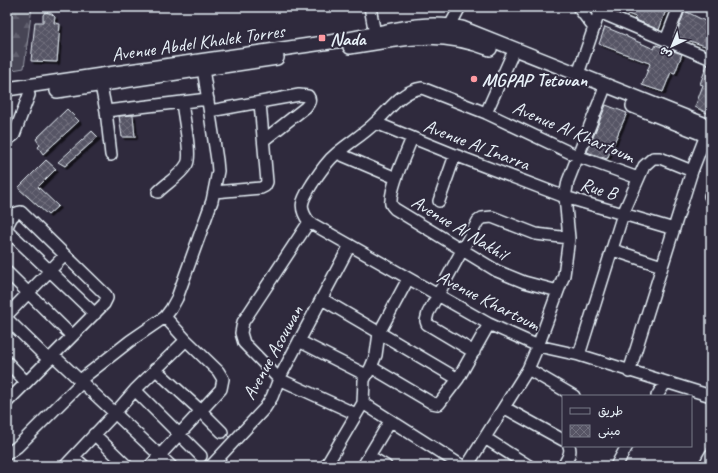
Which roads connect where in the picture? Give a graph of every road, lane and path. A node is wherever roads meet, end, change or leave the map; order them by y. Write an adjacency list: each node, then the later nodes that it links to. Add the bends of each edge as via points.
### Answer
1 (370, 7): 8 (street)
2 (460, 7): 7 (street)
3 (578, 7): 6 (street)
4 (679, 7): 9 (street)
5 (600, 10): 6 (street); 9 (street)
6 (594, 28): 13 (street)
7 (447, 31): 8 (main road, Avenue Abdel Khalek Torres, via 423,25); 10 (main road, Avenue Abdel Khalek Torres); 12 (main road, Avenue Abdel Khalek Torres); 13 (main road, Avenue Abdel Khalek Torres, via 462,28)
8 (375, 34): 12 (main road, Avenue Abdel Khalek Torres)
9 (666, 40): 11 (street)
10 (511, 57): 16 (main road, Avenue Abdel Khalek Torres); 24 (street)
11 (711, 59)
12 (202, 65): 14 (main road, Avenue Abdel Khalek Torres); 19 (street)
13 (578, 74): 16 (main road, Avenue Abdel Khalek Torres)
14 (100, 80): 15 (main road, Avenue Abdel Khalek Torres); 17 (main road, Avenue Abdel Khalek Torres); 22 (street)
15 (7, 89)
16 (604, 89): 26 (main road, Avenue Abdel Khalek Torres); 33 (street)
17 (29, 95): 18 (main road, Avenue Abdel Khalek Torres); 28 (street, via 14,135)
18 (7, 98)
19 (208, 99): 20 (street); 23 (street)
20 (182, 102): 22 (street); 37 (street, via 188,162)
21 (260, 103): 23 (street); 29 (street); 29 (street, via 299,95 310,98 306,107)
22 (106, 111): 31 (street)
23 (210, 111): 38 (street, via 218,171)
24 (486, 113): 25 (street, Avenue Al Khartoum, via 422,88 406,93); 33 (street, Avenue Al Khartoum)
25 (376, 123): 27 (street, Avenue Al Inarra); 30 (street)
26 (710, 133): 34 (street)
27 (412, 138): 32 (street, Avenue Al Inarra); 35 (street, Avenue Al Nakhil)
28 (7, 140)
29 (264, 140): 38 (street, via 267,177 265,186)
30 (337, 153): 35 (street); 42 (street, via 325,165 303,198 302,208)
31 (112, 155)
32 (455, 155): 39 (street, Avenue Al Inarra); 40 (street)
33 (577, 156): 36 (street, Avenue Al Khartoum); 39 (street)
34 (692, 171): 36 (street, via 660,158 653,158 644,166); 44 (street)
35 (396, 178): 48 (street, Avenue Al Nakhil, via 390,202 394,209)
36 (638, 178): 41 (street)
37 (158, 192)
38 (214, 192): 60 (street, via 177,298)
39 (565, 197): 41 (street, Rue B); 45 (street)
40 (439, 201)
41 (623, 214): 44 (street, Rue B); 47 (street)
42 (309, 222): 46 (street, Avenue Khartoum); 76 (street, via 241,328 244,343)
43 (7, 228): 49 (street, via 10,218 21,212); 51 (street)
44 (674, 229): 50 (street)
45 (569, 238): 48 (street, via 536,234 487,216 478,221); 54 (street, via 564,274)
46 (350, 245): 53 (street, Avenue Khartoum); 57 (street, Avenue Asouwan)
47 (612, 250): 50 (street); 69 (street)
48 (462, 251): 54 (street, Avenue Al Nakhil, via 508,276); 56 (street)
49 (65, 255): 51 (street); 58 (street, via 106,295 107,300)
50 (662, 266): 75 (street)
51 (50, 270): 55 (street); 58 (street)
52 (7, 272): 55 (street)
53 (408, 279): 56 (street, Avenue Khartoum); 63 (street)
54 (558, 291): 67 (street)
55 (28, 293): 59 (street); 64 (street)
56 (438, 294): 62 (street, Avenue Khartoum); 68 (street, via 426,317 427,324)
57 (322, 300): 63 (street); 66 (street, Avenue Asouwan)
58 (94, 314): 64 (street)
59 (7, 315)
60 (165, 317): 65 (street); 79 (street, via 130,341)
61 (7, 318): 70 (street)
62 (489, 324): 67 (street, Avenue Khartoum); 68 (street)
63 (379, 333): 74 (street, via 376,355); 77 (street)
64 (72, 336): 70 (street)
65 (186, 340): 72 (street); 88 (street, via 223,379 221,389)
66 (299, 341): 74 (street); 76 (street, Avenue Asouwan)
67 (538, 346): 69 (street, Avenue Khartoum); 73 (street)
68 (474, 352): 77 (street)
69 (579, 356): 75 (street, Avenue Khartoum)
70 (52, 358): 78 (street); 79 (street)
71 (7, 362): 78 (street)
72 (155, 369): 81 (street); 88 (street)
73 (528, 369): 82 (street); 87 (street)
74 (368, 371): 77 (street, via 437,404 442,402); 86 (street, via 363,387)
75 (629, 372): 80 (street, Avenue Khartoum)
76 (279, 379): 90 (street); 105 (street, Avenue Asouwan, via 265,408)
77 (458, 379)
78 (26, 382): 85 (street)
79 (80, 382): 89 (street); 99 (street, via 18,446)
80 (665, 383): 83 (street); 84 (street, Avenue Khartoum)
81 (134, 390): 89 (street); 94 (street)
82 (572, 395)
83 (658, 395)
84 (711, 396)
85 (7, 402)
86 (363, 403): 90 (street); 91 (street)
87 (505, 408): 95 (street); 96 (street)
88 (201, 411): 92 (street); 94 (street)
89 (115, 413): 93 (street); 102 (street)
90 (356, 414): 111 (street)
91 (390, 421): 104 (street); 114 (street)
92 (222, 432)
93 (94, 434): 101 (street); 108 (street)
94 (180, 434): 102 (street); 103 (street)
95 (485, 438): 115 (street); 116 (street)
96 (562, 439)
97 (626, 447): 118 (street)
98 (569, 450): 117 (street)
99 (7, 454)
100 (711, 454): 119 (street)
101 (74, 456): 106 (street); 107 (street)
102 (159, 456): 109 (street); 110 (street)
103 (201, 456)
104 (369, 456): 112 (street); 113 (street)
105 (214, 465)
106 (65, 466)
107 (84, 466)
108 (127, 466)
109 (150, 466)
110 (171, 466)
111 (326, 466)
112 (363, 466)
113 (386, 466)
114 (462, 466)
115 (467, 466)
116 (529, 466)
117 (563, 466)
118 (616, 466)
119 (704, 466)

